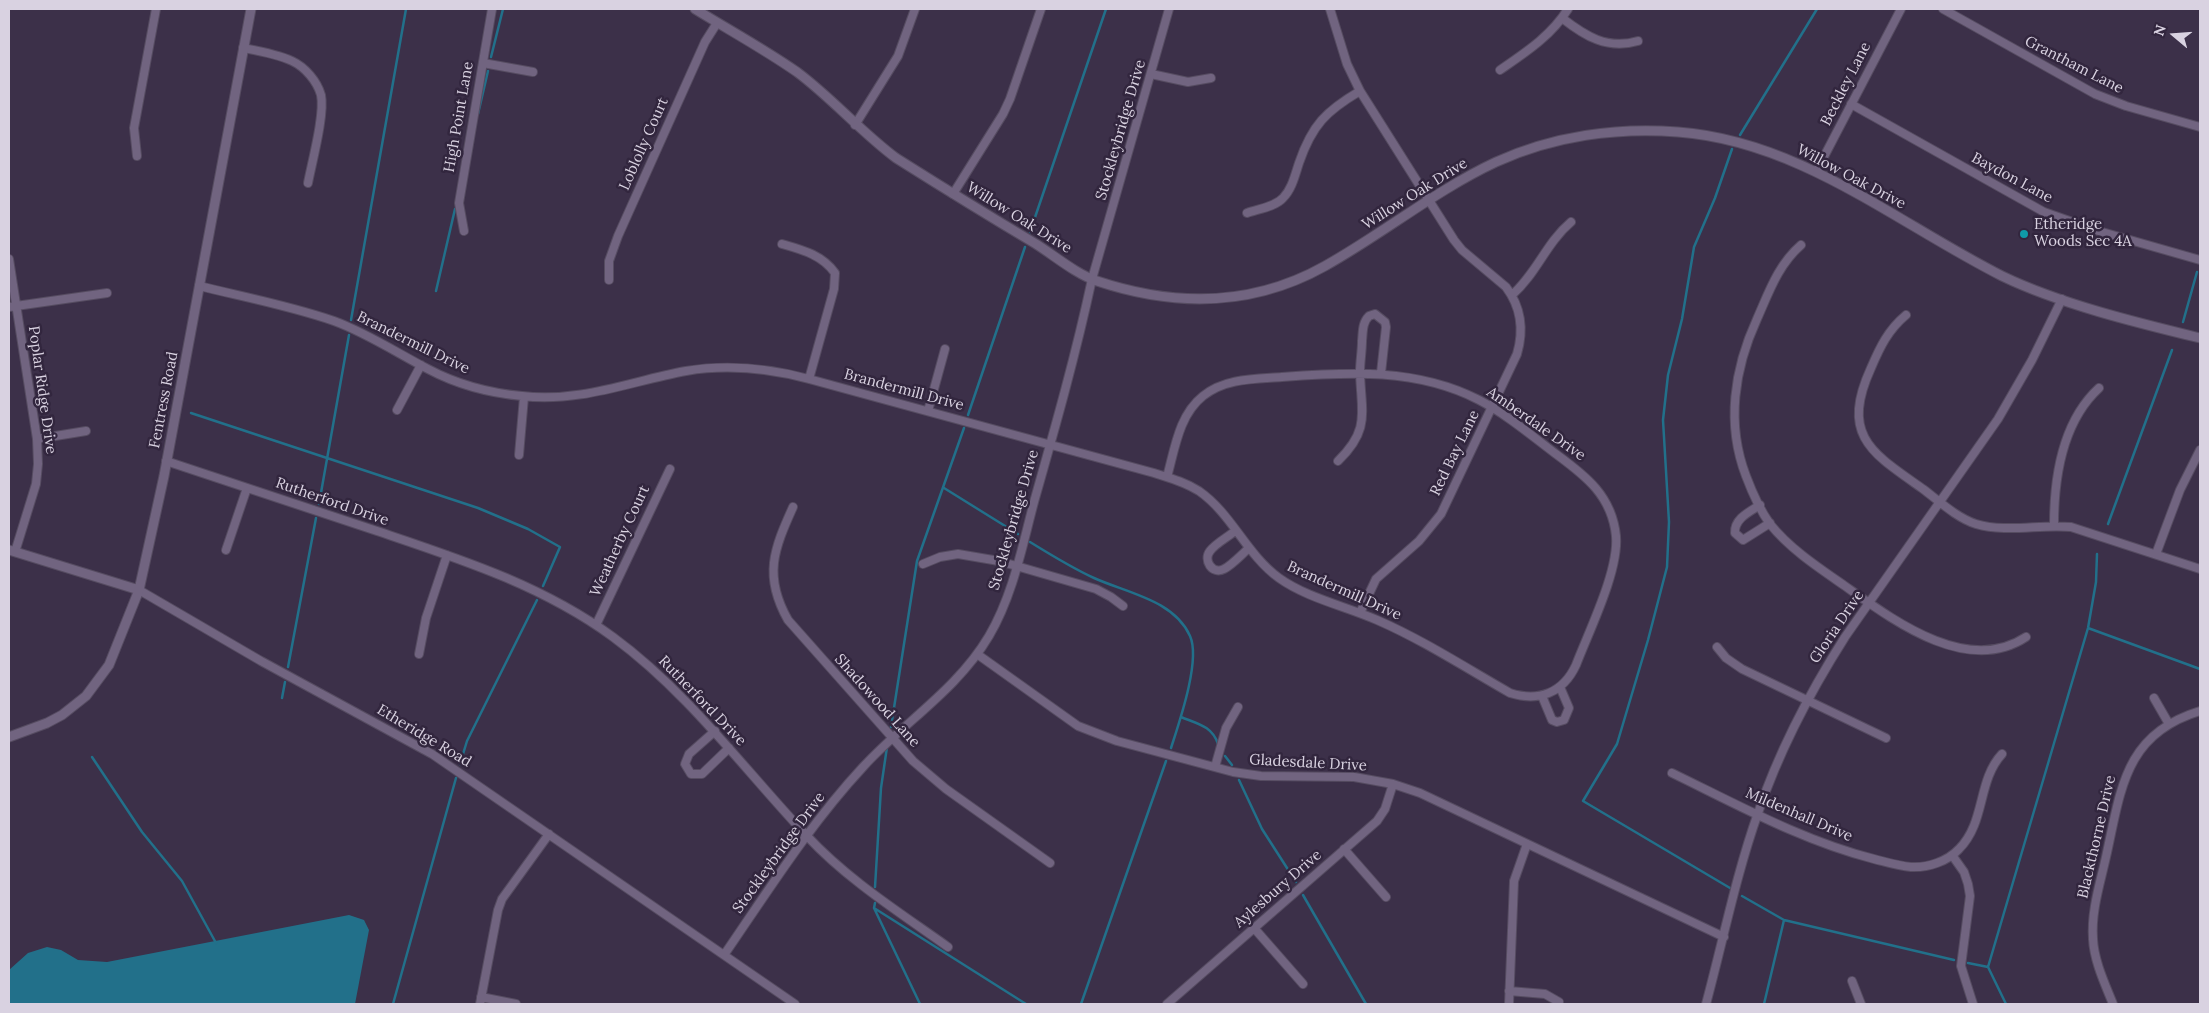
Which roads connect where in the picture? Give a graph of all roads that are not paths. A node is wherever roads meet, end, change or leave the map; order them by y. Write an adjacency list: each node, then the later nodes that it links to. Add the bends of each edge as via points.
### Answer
1 (156, 9): 25 (street, via 134,128)
2 (251, 9): 15 (street, Fentress Road)
3 (492, 9): 16 (street, High Point Lane)
4 (695, 9): 13 (street, Willow Oak Drive)
5 (915, 9): 23 (street, via 898,56)
6 (1041, 9): 28 (street, via 1003,114)
7 (1169, 9): 19 (street, Stockleybridge Drive)
8 (1330, 9): 21 (street, Red Bay Lane, via 1347,64)
9 (1568, 9): 12 (street)
10 (1901, 9): 22 (street, Beckley Lane)
11 (1943, 9): 24 (street, Grantham Lane, via 2095,94)
12 (1562, 18): 14 (street, via 1598,41 1622,45); 17 (street, via 1543,40)
13 (717, 23): 23 (street, Willow Oak Drive, via 796,72); 38 (street, Loblolly Court, via 705,42 618,236 611,253)
14 (1638, 41)
15 (243, 48): 27 (street, via 293,61 315,82 321,95 322,110); 39 (street, Fentress Road)
16 (483, 63): 18 (street); 32 (street, High Point Lane, via 459,203)
17 (1500, 70)
18 (533, 72)
19 (1151, 74): 20 (street, via 1188,82); 37 (street, Stockleybridge Drive)
20 (1211, 78)
21 (1360, 91): 29 (street, Red Bay Lane); 30 (street, via 1331,109 1313,129 1290,189 1282,199)
22 (1851, 104): 26 (street, Beckley Lane); 36 (street, Baydon Lane, via 2044,212)
23 (855, 125): 28 (street, Willow Oak Drive, via 896,158)
24 (2200, 127)
25 (137, 156)
26 (1816, 172): 29 (street, Willow Oak Drive, via 1763,150 1712,136 1675,131 1624,131 1575,137 1528,150 1469,176); 42 (street, Willow Oak Drive, via 2003,276)
27 (308, 183)
28 (953, 194): 37 (street, Willow Oak Drive)
29 (1429, 200): 37 (street, Willow Oak Drive, via 1326,266 1257,293 1197,300 1165,298); 41 (street, Red Bay Lane, via 1462,250)
30 (1247, 213)
31 (1571, 222): 41 (street, via 1553,239 1527,281)
32 (464, 231)
33 (782, 244): 50 (street, via 811,253 827,262 835,273 834,289)
34 (1801, 245): 67 (street, via 1779,271 1747,341 1736,383 1734,412 1739,452)
35 (9, 259): 43 (street, Poplar Ridge Drive)
36 (2200, 260)
37 (1092, 279): 58 (street, Stockleybridge Drive)
38 (609, 280)
39 (199, 286): 47 (street, Brandermill Drive, via 334,321); 61 (street, Fentress Road)
40 (108, 293): 43 (street)
41 (1512, 295): 53 (street, Red Bay Lane, via 1521,323 1521,340)
42 (2062, 299): 45 (street, Willow Oak Drive); 66 (street, Gloria Drive, via 2010,400)
43 (12, 307): 57 (street, Poplar Ridge Drive)
44 (1906, 315): 66 (street, via 1888,333 1862,388 1859,422 1875,454)
45 (2200, 338)
46 (945, 349): 55 (street)
47 (421, 365): 52 (street, Brandermill Drive, via 472,387); 54 (street)
48 (1360, 372): 49 (street, Amberdale Drive); 49 (street, via 1363,327 1369,316 1376,314 1386,327); 62 (street, via 1362,420 1352,445); 64 (street, Amberdale Drive, via 1251,379 1213,389 1202,396 1184,419)
49 (1380, 373): 53 (street, Amberdale Drive, via 1435,384)
50 (810, 379): 52 (street, Brandermill Drive, via 735,367 706,369 573,396); 55 (street, Brandermill Drive)
51 (2099, 388): 70 (street, via 2076,416 2064,449 2055,492)
52 (524, 396): 60 (street)
53 (1492, 408): 83 (street, Red Bay Lane, via 1440,514 1419,541 1376,579); 89 (street, Amberdale Drive, via 1587,477 1600,492 1614,523 1616,549 1612,572 1576,665)
54 (397, 410)
55 (928, 411): 58 (street, Brandermill Drive)
56 (86, 431): 57 (street)
57 (37, 439): 74 (street, Poplar Ridge Drive, via 36,484)
58 (1050, 444): 64 (street, Brandermill Drive); 78 (street, Stockleybridge Drive)
59 (2200, 450): 75 (street, via 2180,490)
60 (519, 455)
61 (166, 461): 65 (street, Rutherford Drive); 80 (street, Fentress Road)
62 (1338, 461)
63 (670, 469): 84 (street, Weatherby Court)
64 (1167, 477): 71 (street, Brandermill Drive, via 1201,492)
65 (247, 488): 73 (street); 76 (street, Rutherford Drive)
66 (1940, 502): 70 (street, via 1967,520 1987,527); 81 (street, Gloria Drive)
67 (1760, 505): 69 (street); 69 (street, via 1736,523 1736,536 1743,540)
68 (793, 507): 100 (street, Shadowood Lane, via 774,553 773,576 777,598 796,630)
69 (1770, 523): 81 (street, via 1802,556)
70 (2054, 525): 75 (street, via 2071,527)
71 (1235, 531): 72 (street, Brandermill Drive); 72 (street, via 1211,549 1208,562 1212,568 1225,569)
72 (1248, 549): 83 (street, Brandermill Drive, via 1290,584)
73 (226, 550)
74 (12, 551): 80 (street, Etheridge Road)
75 (2156, 554): 79 (street)
76 (447, 555): 84 (street, Rutherford Drive, via 525,585); 87 (street, via 426,618)
77 (923, 564): 78 (street, via 958,554)
78 (1016, 567): 82 (street, via 1096,589); 88 (street, Stockleybridge Drive, via 997,620)
79 (2200, 569)
80 (139, 590): 98 (street, Fentress Road, via 109,665 86,696 47,723); 107 (street, Etheridge Road, via 432,754)
81 (1869, 603): 85 (street, via 1915,632 1963,648 2003,648); 93 (street, Gloria Drive)
82 (1123, 606)
83 (1360, 613): 91 (street, Brandermill Drive, via 1404,632 1510,693)
84 (596, 625): 97 (street, Rutherford Drive, via 670,685)
85 (2026, 637)
86 (1717, 646): 93 (street, via 1736,666)
87 (419, 654)
88 (977, 654): 100 (street, Stockleybridge Drive, via 957,680); 103 (street, Gladesdale Drive, via 1078,726)
89 (1560, 687): 90 (street, Amberdale Drive); 91 (street, via 1569,708 1564,720 1552,720)
90 (1550, 693): 91 (street, Brandermill Drive)
91 (1542, 696)
92 (2154, 698): 96 (street)
93 (1807, 700): 99 (street); 106 (street, Gloria Drive)
94 (1238, 707): 103 (street, via 1226,728)
95 (2200, 711): 96 (street, Blackthorne Drive)
96 (2169, 724): 130 (street, Blackthorne Drive, via 2139,752 2125,774 2094,909 2095,953)
97 (715, 731): 101 (street, Rutherford Drive); 101 (street, via 689,754 685,764 687,770 691,774 702,774)
98 (9, 737)
99 (1886, 738)
100 (892, 739): 108 (street, Stockleybridge Drive, via 844,787); 112 (street, Shadowood Lane, via 946,789)
101 (729, 748): 108 (street, Rutherford Drive)
102 (2002, 754): 111 (street, Mildenhall Drive, via 1987,777 1974,828)
103 (1215, 767): 105 (street, Gladesdale Drive, via 1247,774 1330,775)
104 (1672, 773): 106 (street, Mildenhall Drive)
105 (1392, 784): 109 (street, Gladesdale Drive); 110 (street, Aylesbury Drive, via 1385,810 1377,821)
106 (1758, 814): 111 (street, Mildenhall Drive, via 1840,850 1901,866 1925,866); 115 (street, Gloria Drive)
107 (549, 834): 117 (street, Etheridge Road); 121 (street, via 500,904)
108 (807, 836): 116 (street, Rutherford Drive, via 866,889); 117 (street, Stockleybridge Drive)
109 (1527, 844): 115 (street, Gladesdale Drive); 120 (street, via 1514,881)
110 (1344, 849): 113 (street); 114 (street, Aylesbury Drive)
111 (1952, 855): 129 (street, via 1964,872 1969,890 1961,966)
112 (1050, 864)
113 (1386, 897)
114 (1254, 928): 119 (street); 125 (street, Aylesbury Drive)
115 (1724, 937): 127 (street, Gloria Drive)
116 (948, 947)
117 (724, 955): 124 (street, Etheridge Road)
118 (1852, 981): 128 (street)
119 (1303, 984)
120 (1509, 991): 122 (street, via 1539,993); 126 (street)
121 (481, 1001): 123 (street)
122 (1559, 1002)
123 (516, 1004)
124 (794, 1004)
125 (1167, 1004)
126 (1509, 1004)
127 (1706, 1004)
128 (1861, 1004)
129 (1973, 1004)
130 (2113, 1004)

